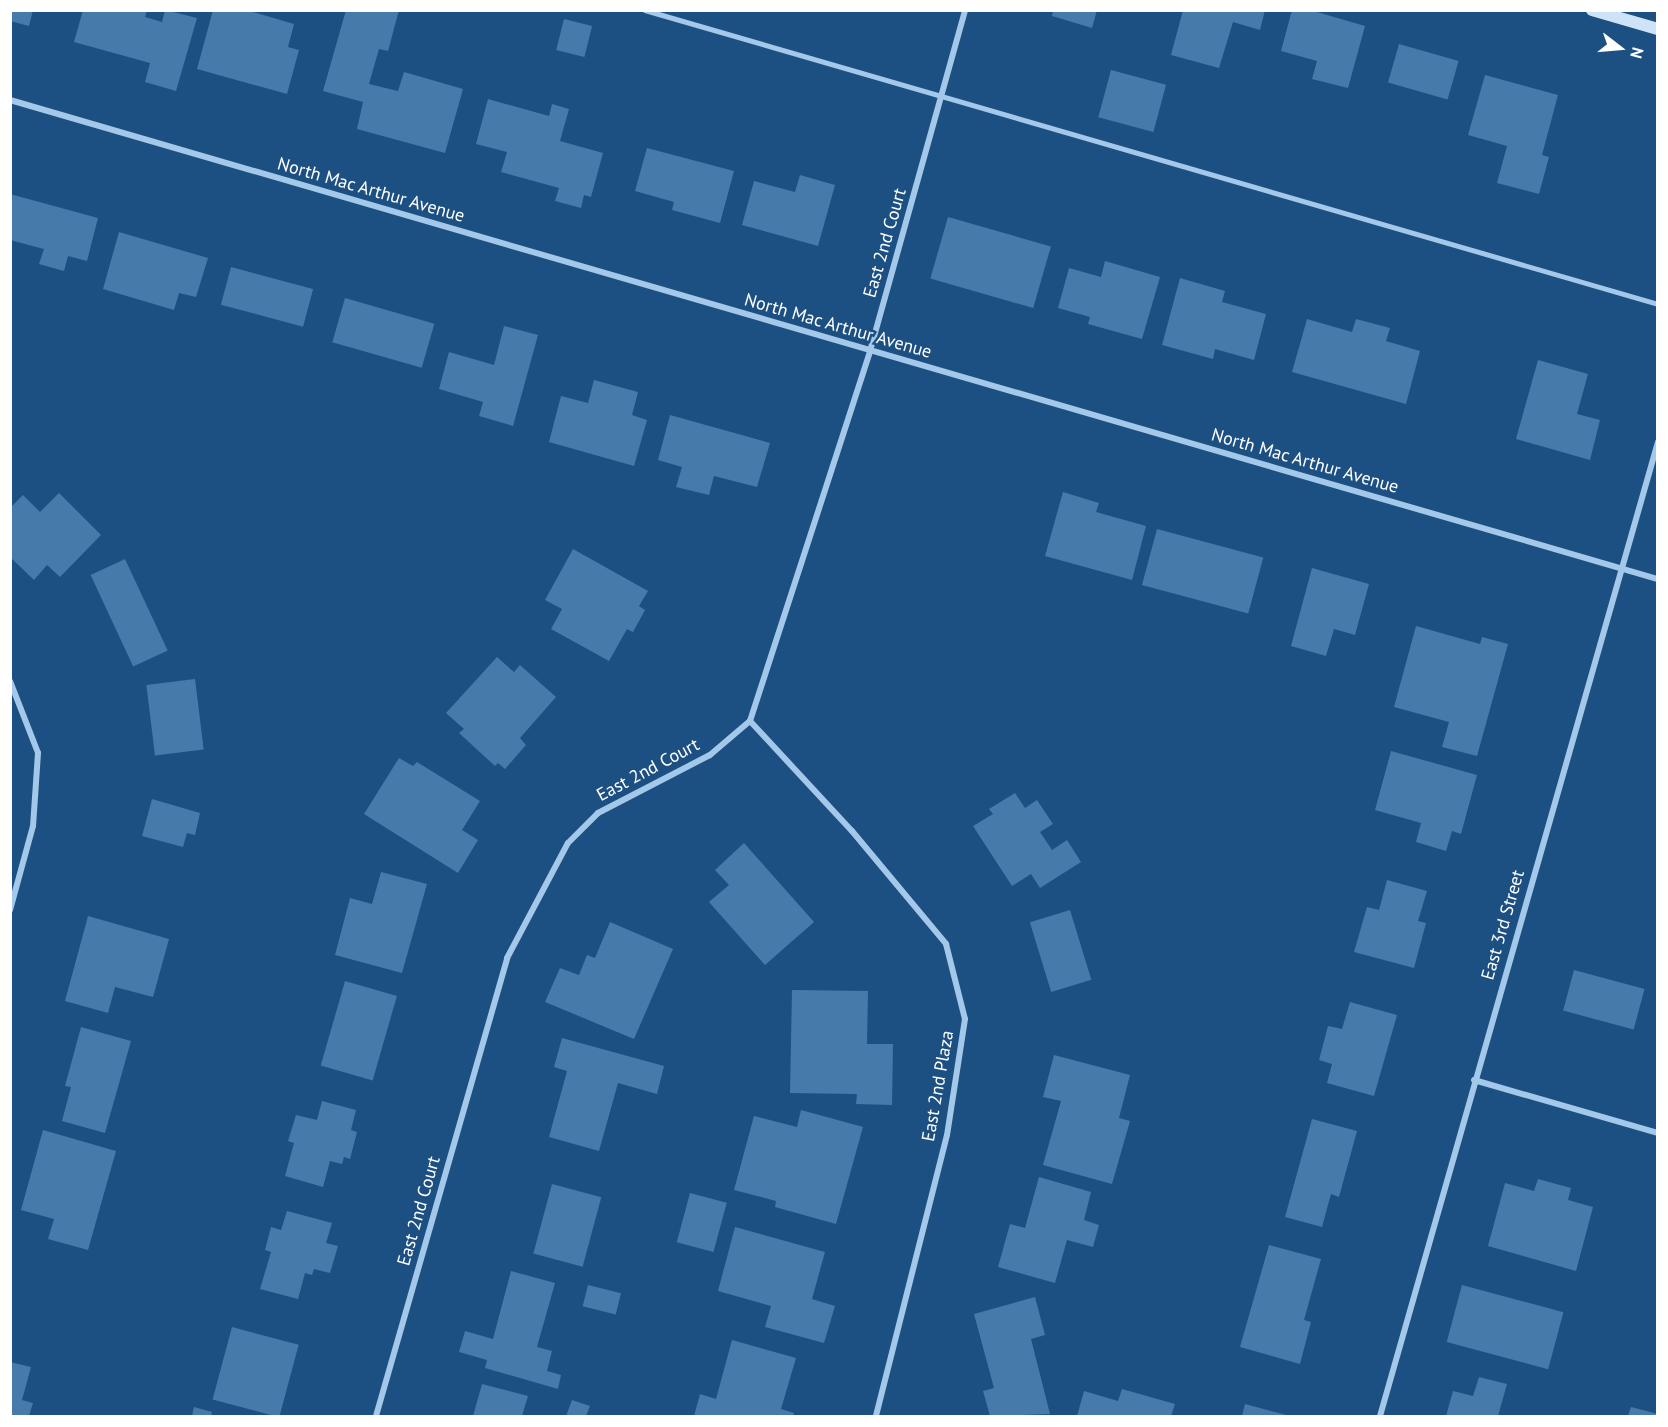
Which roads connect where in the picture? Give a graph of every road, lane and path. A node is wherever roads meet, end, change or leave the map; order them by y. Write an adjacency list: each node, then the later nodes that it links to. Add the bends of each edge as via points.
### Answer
1 (645, 10): 5 (lane)
2 (965, 10): 5 (street, East 2nd Court)
3 (1592, 10): 4 (street)
4 (1658, 29)
5 (941, 98): 7 (lane); 8 (street, East 2nd Court)
6 (10, 100): 8 (street, North Mac Arthur Avenue)
7 (1658, 304)
8 (870, 351): 10 (street, North Mac Arthur Avenue); 13 (street, East 2nd Court)
9 (1658, 442): 10 (street, East 3rd Street)
10 (1621, 569): 11 (street, North Mac Arthur Avenue); 15 (street, East 3rd Street)
11 (1658, 579)
12 (10, 681): 14 (street, via 38,753 33,826)
13 (750, 721): 17 (street, East 2nd Court, via 710,755 598,813 568,843 507,958); 18 (street, East 2nd Plaza, via 852,831 946,944 965,1019 947,1135)
14 (10, 910)
15 (1474, 1080): 16 (street); 19 (street, East 3rd Street)
16 (1658, 1133)
17 (376, 1416)
18 (876, 1416)
19 (1380, 1416)

